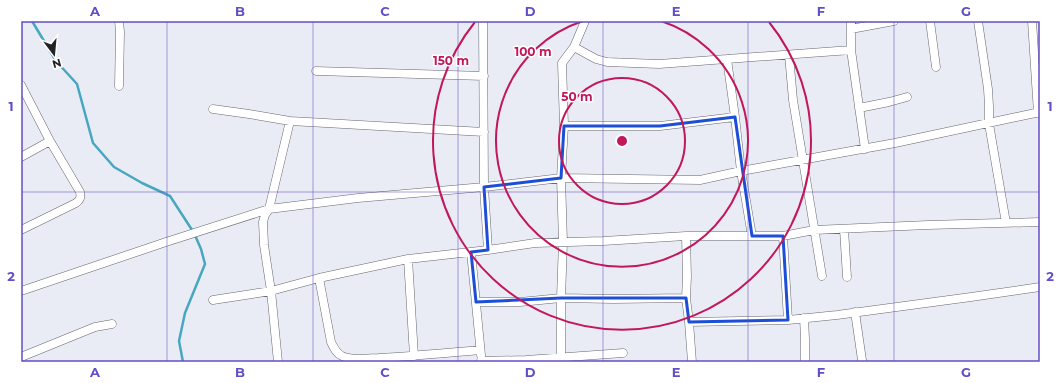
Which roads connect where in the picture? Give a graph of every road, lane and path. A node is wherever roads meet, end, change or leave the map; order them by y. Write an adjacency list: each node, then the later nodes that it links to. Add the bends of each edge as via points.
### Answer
1 (119, 21): 17 (street)
2 (483, 21): 15 (street)
3 (585, 21): 9 (street)
4 (894, 21): 8 (street)
5 (930, 21): 13 (street)
6 (978, 21): 24 (street, via 990,106)
7 (1032, 21): 21 (street)
8 (851, 25): 10 (street)
9 (574, 47): 12 (street, via 607,62 659,64); 25 (street, via 562,63)
10 (851, 50): 11 (street); 19 (street)
11 (789, 55): 12 (street); 30 (street)
12 (727, 59): 22 (street)
13 (936, 67)
14 (316, 71): 15 (street)
15 (484, 76): 26 (street)
16 (21, 85): 27 (street)
17 (119, 86)
18 (907, 97): 19 (street)
19 (859, 108): 28 (street)
20 (213, 109): 23 (street)
21 (1039, 113): 24 (street)
22 (735, 117): 25 (street, via 660,126); 31 (street)
23 (290, 121): 26 (street); 34 (street)
24 (989, 124): 28 (street); 36 (street)
25 (564, 126): 32 (street)
26 (484, 132): 33 (street)
27 (50, 141): 29 (street); 38 (street, via 81,196 76,203)
28 (864, 149): 30 (street)
29 (21, 157)
30 (802, 161): 31 (street); 39 (street)
31 (741, 171): 32 (street, via 700,180); 41 (street)
32 (561, 178): 33 (street); 43 (street)
33 (484, 187): 34 (street); 44 (street)
34 (269, 209): 51 (street); 52 (street, via 263,222)
35 (1040, 222): 36 (street)
36 (1006, 223): 37 (street)
37 (844, 229): 39 (street); 48 (street)
38 (21, 230)
39 (814, 230): 42 (street); 47 (street)
40 (686, 236): 41 (street); 43 (street); 54 (street)
41 (752, 236): 42 (street)
42 (783, 236): 59 (street)
43 (563, 242): 44 (street); 53 (street)
44 (488, 250): 45 (street)
45 (471, 252): 46 (street); 56 (street)
46 (408, 259): 49 (street); 65 (street)
47 (822, 276)
48 (847, 277)
49 (319, 278): 52 (street); 65 (street, via 331,342 338,354 358,359)
50 (1040, 286): 57 (street)
51 (21, 291)
52 (271, 291): 55 (street); 67 (street)
53 (561, 298): 54 (street); 56 (street, via 520,302); 66 (street)
54 (686, 298): 60 (street)
55 (213, 300)
56 (476, 302): 62 (street)
57 (855, 312): 58 (street); 71 (street)
58 (804, 318): 59 (street); 70 (street)
59 (788, 320): 60 (street)
60 (689, 322): 69 (street)
61 (112, 324): 64 (street, via 95,327)
62 (480, 350): 65 (street); 68 (street)
63 (623, 353): 66 (street)
64 (21, 356)
65 (414, 356)
66 (562, 359): 68 (street)
67 (278, 362)
68 (481, 362)
69 (692, 362)
70 (805, 362)
71 (863, 362)

